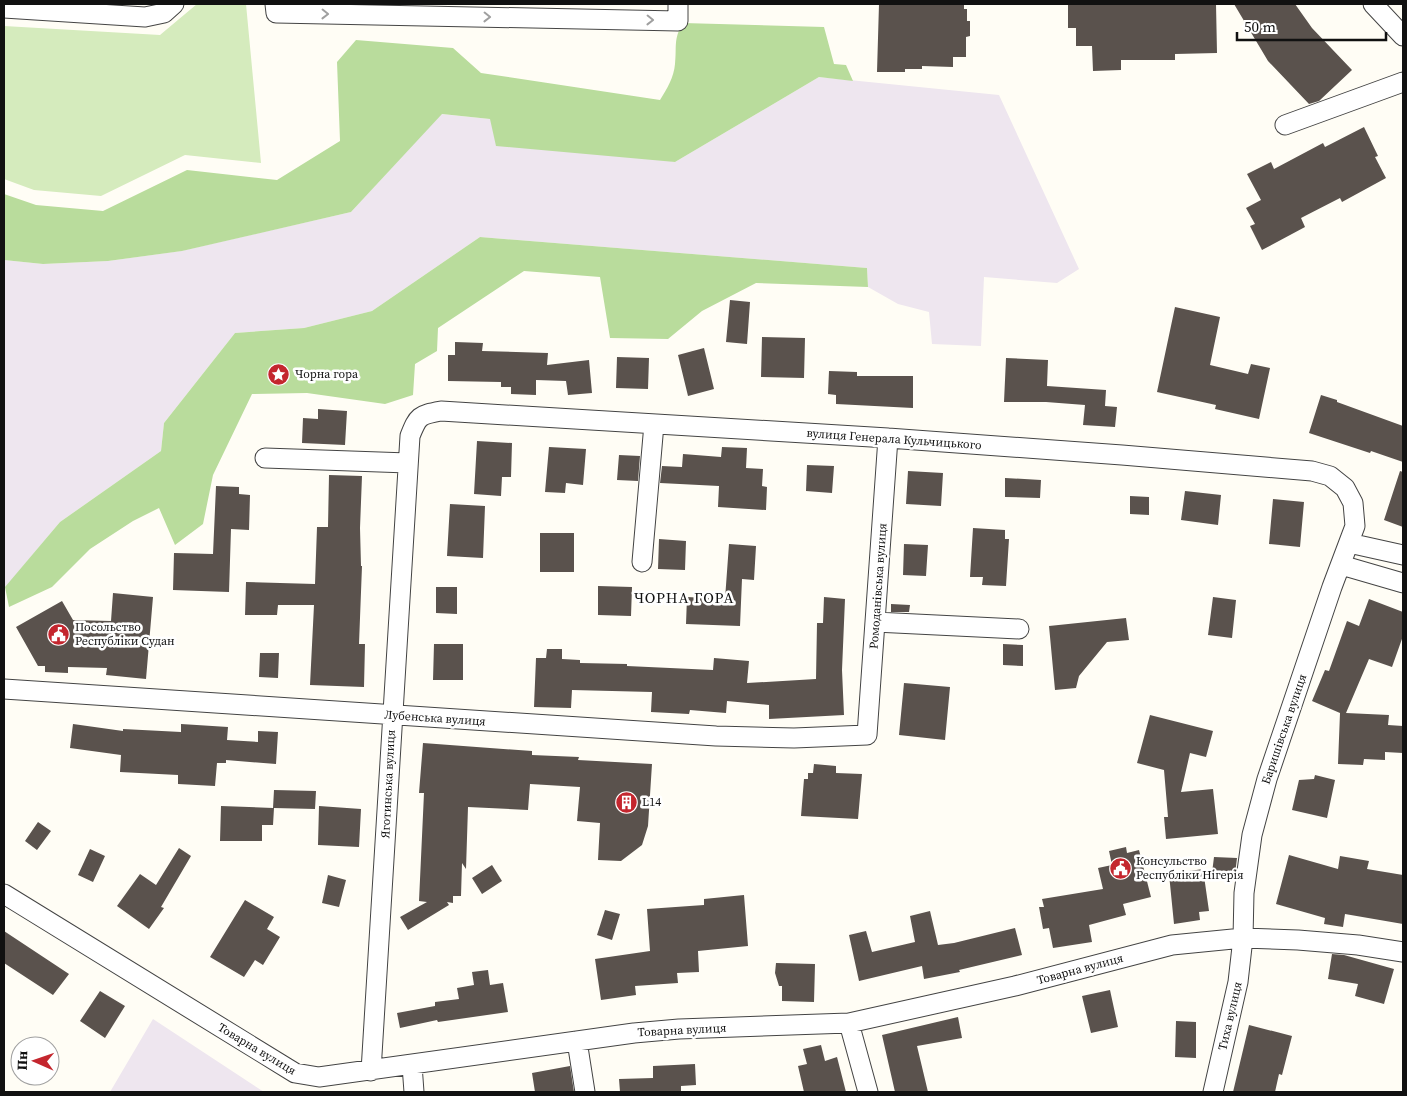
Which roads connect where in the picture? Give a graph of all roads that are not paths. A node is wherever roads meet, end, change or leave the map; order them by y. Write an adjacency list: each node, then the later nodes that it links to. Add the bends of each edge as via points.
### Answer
1 (174, 4): 4 (street, via 164,12 145,16)
2 (678, 4): 5 (street, one-way to 2, via 678,21)
3 (1373, 4): 6 (street)
4 (4, 8)
5 (276, 8)
6 (1403, 36)
7 (1403, 82): 8 (street)
8 (1284, 125)
9 (654, 424): 10 (street, вулиця Генерала Кульчицького, via 441,411 416,420); 11 (street, вулиця Генерала Кульчицького); 16 (street)
10 (410, 436): 13 (street, Яготинська вулиця)
11 (888, 438): 14 (street, вулиця Генерала Кульчицького, via 1312,471 1330,476 1345,488 1353,503); 19 (street, Ромоданівська вулиця)
12 (265, 458): 13 (street)
13 (408, 463): 22 (street, Яготинська вулиця)
14 (1352, 534): 15 (street); 17 (street, Баришівська вулиця)
15 (1403, 555)
16 (642, 562)
17 (1341, 565): 18 (street); 25 (street, Баришівська вулиця, via 1267,779 1252,836 1244,893)
18 (1403, 583)
19 (875, 622): 20 (street); 23 (street, Ромоданівська вулиця)
20 (1019, 629)
21 (4, 689): 22 (street, Лубенська вулиця)
22 (392, 715): 23 (street, Лубенська вулиця, via 716,736 794,738); 30 (street, Яготинська вулиця)
23 (867, 735)
24 (4, 894): 30 (street, Товарна вулиця, via 295,1073 319,1078)
25 (1243, 938): 26 (street, Товарна вулиця, via 1358,945); 27 (street, Товарна вулиця, via 1172,946 1015,986); 34 (street, Тиха вулиця, via 1238,982)
26 (1403, 952)
27 (849, 1023): 28 (street, Товарна вулиця, via 679,1029); 33 (street)
28 (577, 1041): 29 (street, Товарна вулиця); 32 (street)
29 (412, 1065): 30 (street, Товарна вулиця); 31 (street)
30 (371, 1071)
31 (414, 1092)
32 (585, 1092)
33 (868, 1092)
34 (1213, 1092)

